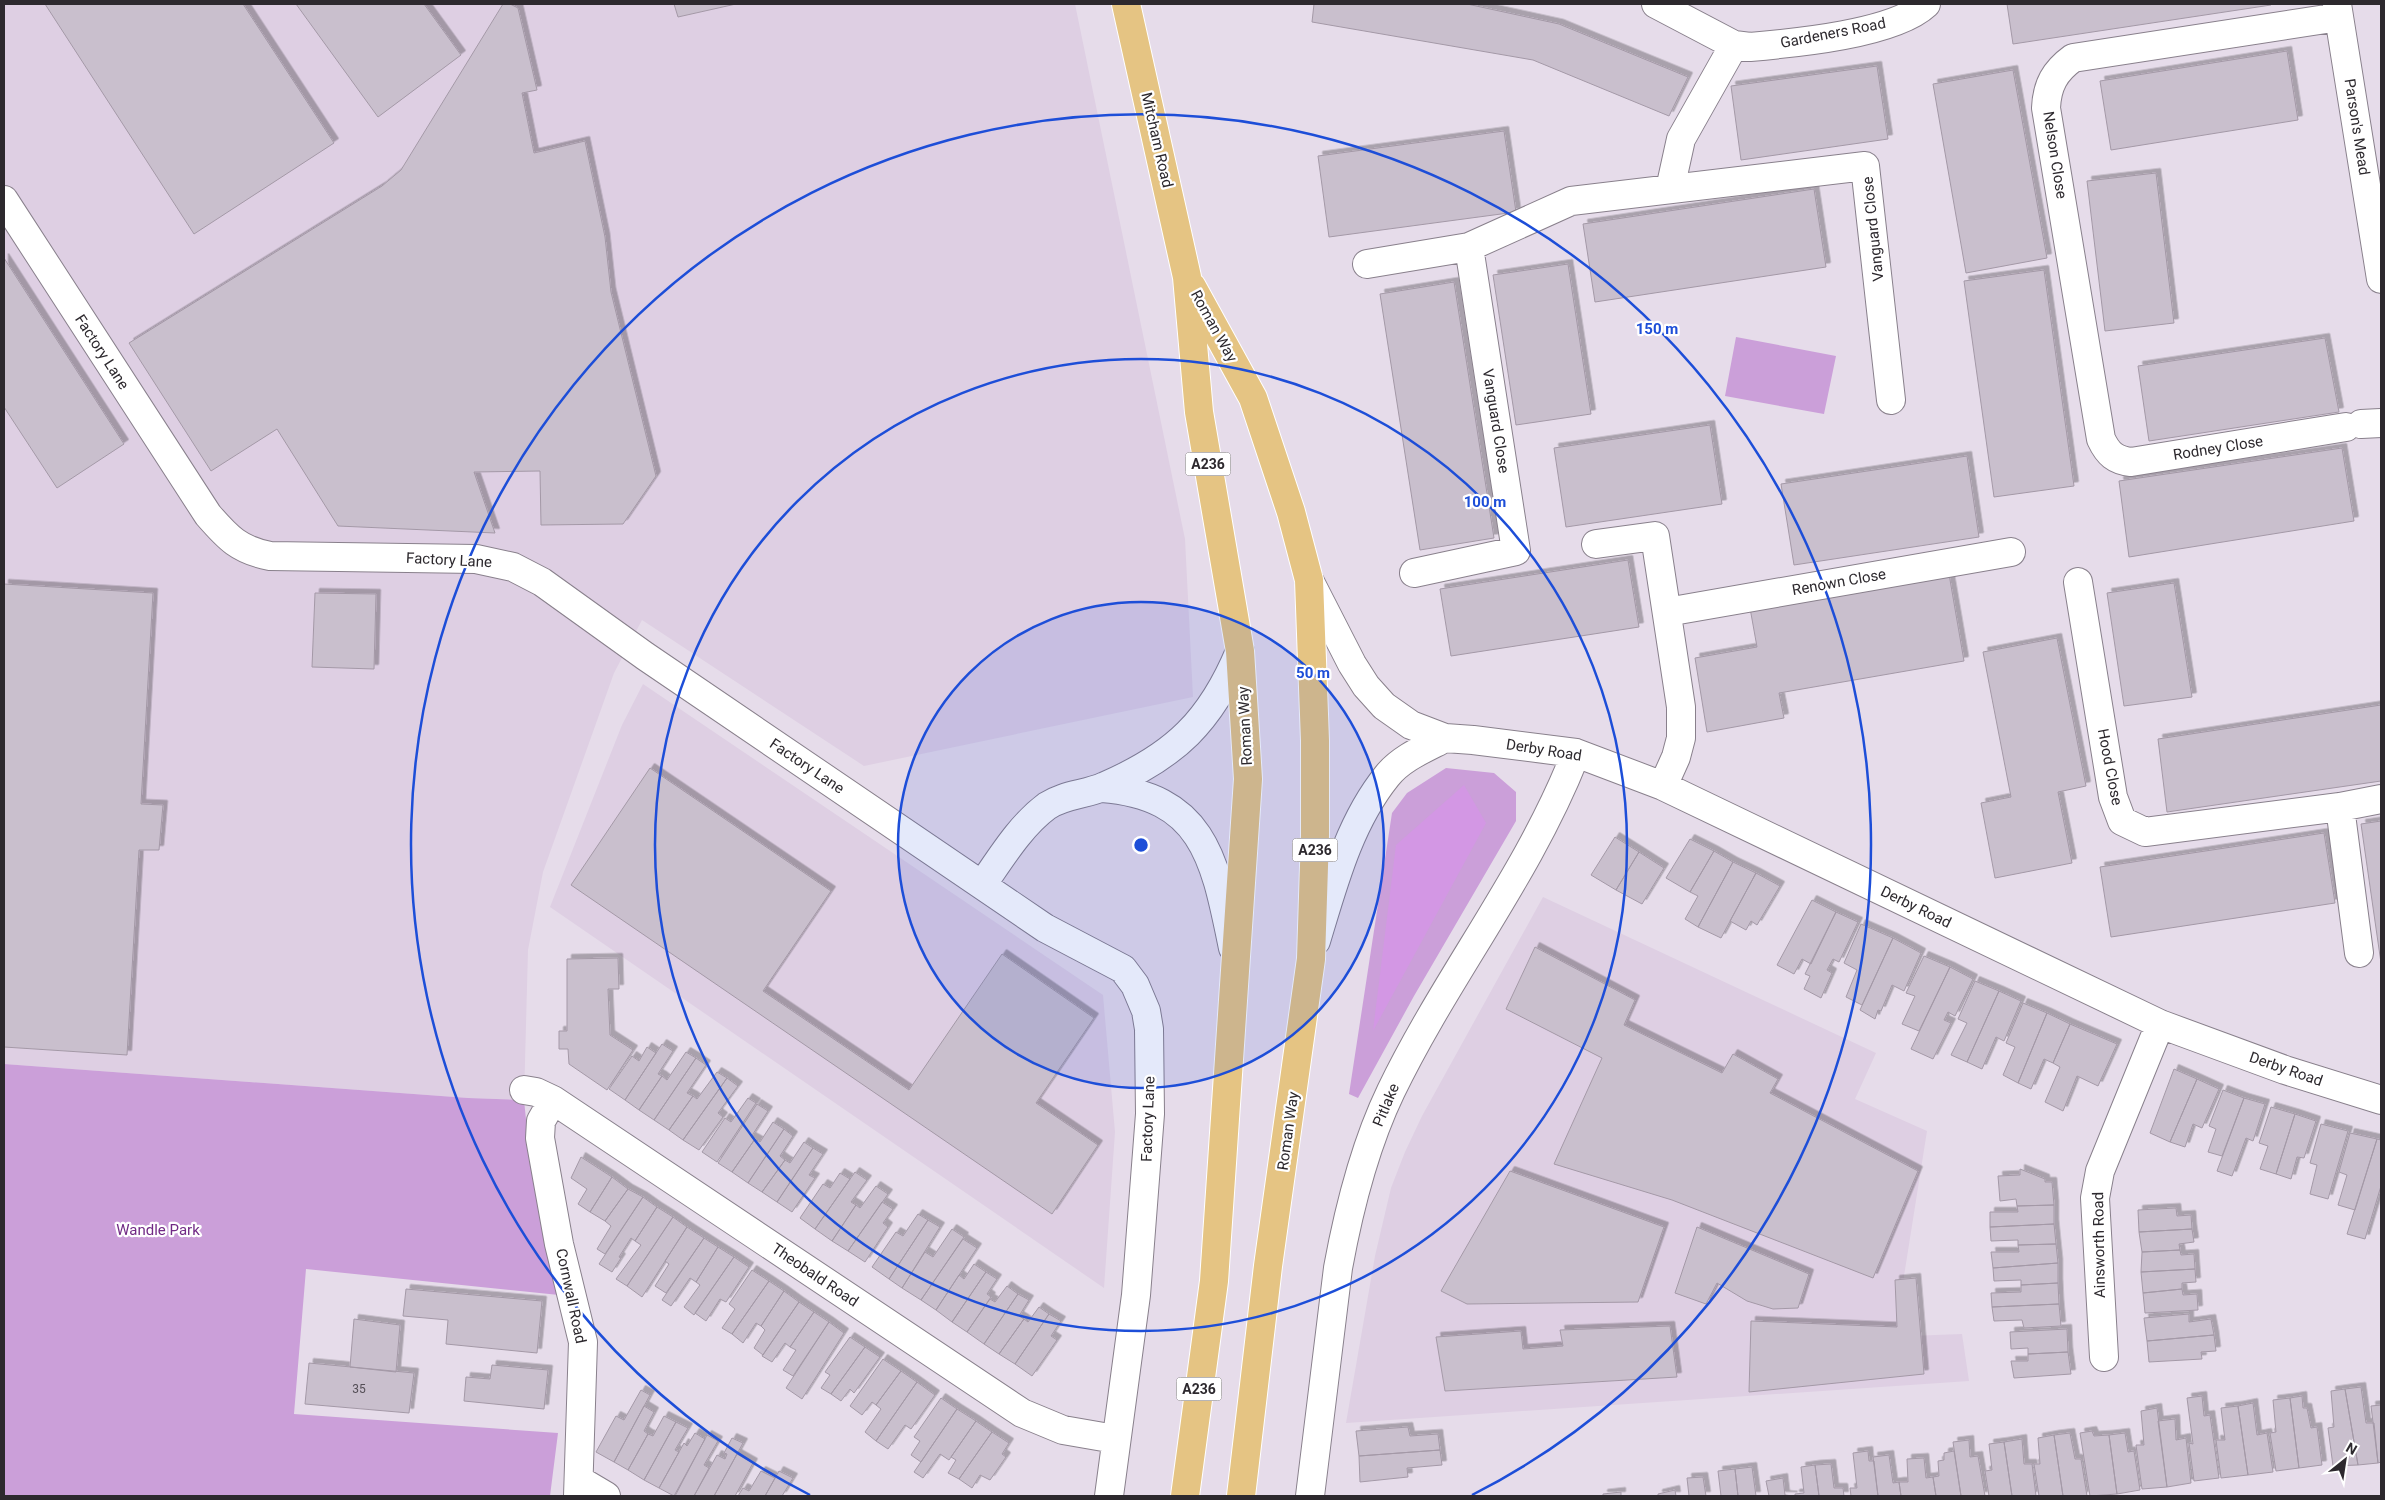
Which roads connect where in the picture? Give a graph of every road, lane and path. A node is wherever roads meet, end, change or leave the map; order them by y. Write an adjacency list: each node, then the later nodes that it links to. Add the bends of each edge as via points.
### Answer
1 (1126, 4): 10 (main road, Mitcham Road / A236)
2 (1656, 4): 5 (street)
3 (1926, 4): 5 (street, Gardeners Road, via 1904,18 1870,29 1768,45)
4 (2338, 10): 11 (street, Parson's Mead); 14 (street, Nelson Close, via 2073,58 2053,79 2046,93 2046,108)
5 (1734, 45): 6 (street, via 1681,139)
6 (1670, 189): 8 (street, Vanguard Close, via 1572,201); 12 (street, Vanguard Close, via 1866,166)
7 (4, 200): 28 (street, Factory Lane, via 208,515 229,539 270,556 476,559 494,561 527,573)
8 (1468, 247): 9 (street, Vanguard Close); 17 (street, Vanguard Close, via 1516,552)
9 (1367, 264)
10 (1187, 277): 18 (main road, Roman Way / A236, via 1253,398 1288,503); 21 (main road, Roman Way / A236, via 1199,412)
11 (2381, 279)
12 (1891, 400)
13 (2363, 425): 14 (street, Rodney Close, via 2131,462 2118,460 2106,451)
14 (2101, 439)
15 (1596, 544): 20 (street, via 1655,536)
16 (2011, 552): 20 (street, Renown Close)
17 (1414, 573)
18 (1309, 580): 22 (street, Derby Road, via 1352,664 1372,693 1384,706 1411,724); 31 (main road, Roman Way / A236, via 1316,792)
19 (2078, 582): 27 (street, Hood Close, via 2113,797 2122,821 2145,832)
20 (1667, 612): 24 (street, via 1681,738)
21 (1240, 651): 25 (street, via 1213,705 1196,727 1138,770); 30 (main road, Roman Way / A236, via 1248,779)
22 (1445, 738): 23 (street, Derby Road); 31 (street, via 1414,754 1388,774 1360,818 1337,870)
23 (1576, 753): 24 (street, Derby Road); 43 (street, Pitlake, via 1532,849 1428,1022 1390,1092 1361,1171 1338,1268)
24 (1663, 786): 32 (street, Derby Road)
25 (1102, 788): 28 (street, via 1077,793 1048,806 1022,830); 30 (street, via 1130,790 1158,801 1181,815 1199,836 1213,867)
26 (2381, 800): 27 (street, Hood Close)
27 (2340, 807): 29 (street)
28 (982, 885): 37 (street, Factory Lane, via 1046,928 1123,969 1141,997 1146,1012 1150,1114 1136,1295)
29 (2359, 953)
30 (1235, 959): 41 (main road, Roman Way / A236, via 1214,1281)
31 (1311, 959): 42 (main road, Roman Way / A236, via 1268,1266)
32 (2160, 1024): 35 (street, Derby Road, via 2285,1070); 36 (street, Ainsworth Road, via 2100,1171 2095,1198)
33 (524, 1090): 34 (street, Theobald Road)
34 (553, 1100): 37 (street, Theobald Road, via 1022,1413 1063,1430); 38 (street, Cornwall Road, via 541,1121 540,1138 559,1244 583,1342)
35 (2381, 1100)
36 (2104, 1357)
37 (1115, 1439): 40 (street, Factory Lane)
38 (578, 1488): 39 (street)
39 (606, 1496)
40 (1108, 1496)
41 (1185, 1496)
42 (1241, 1496)
43 (1310, 1496)

